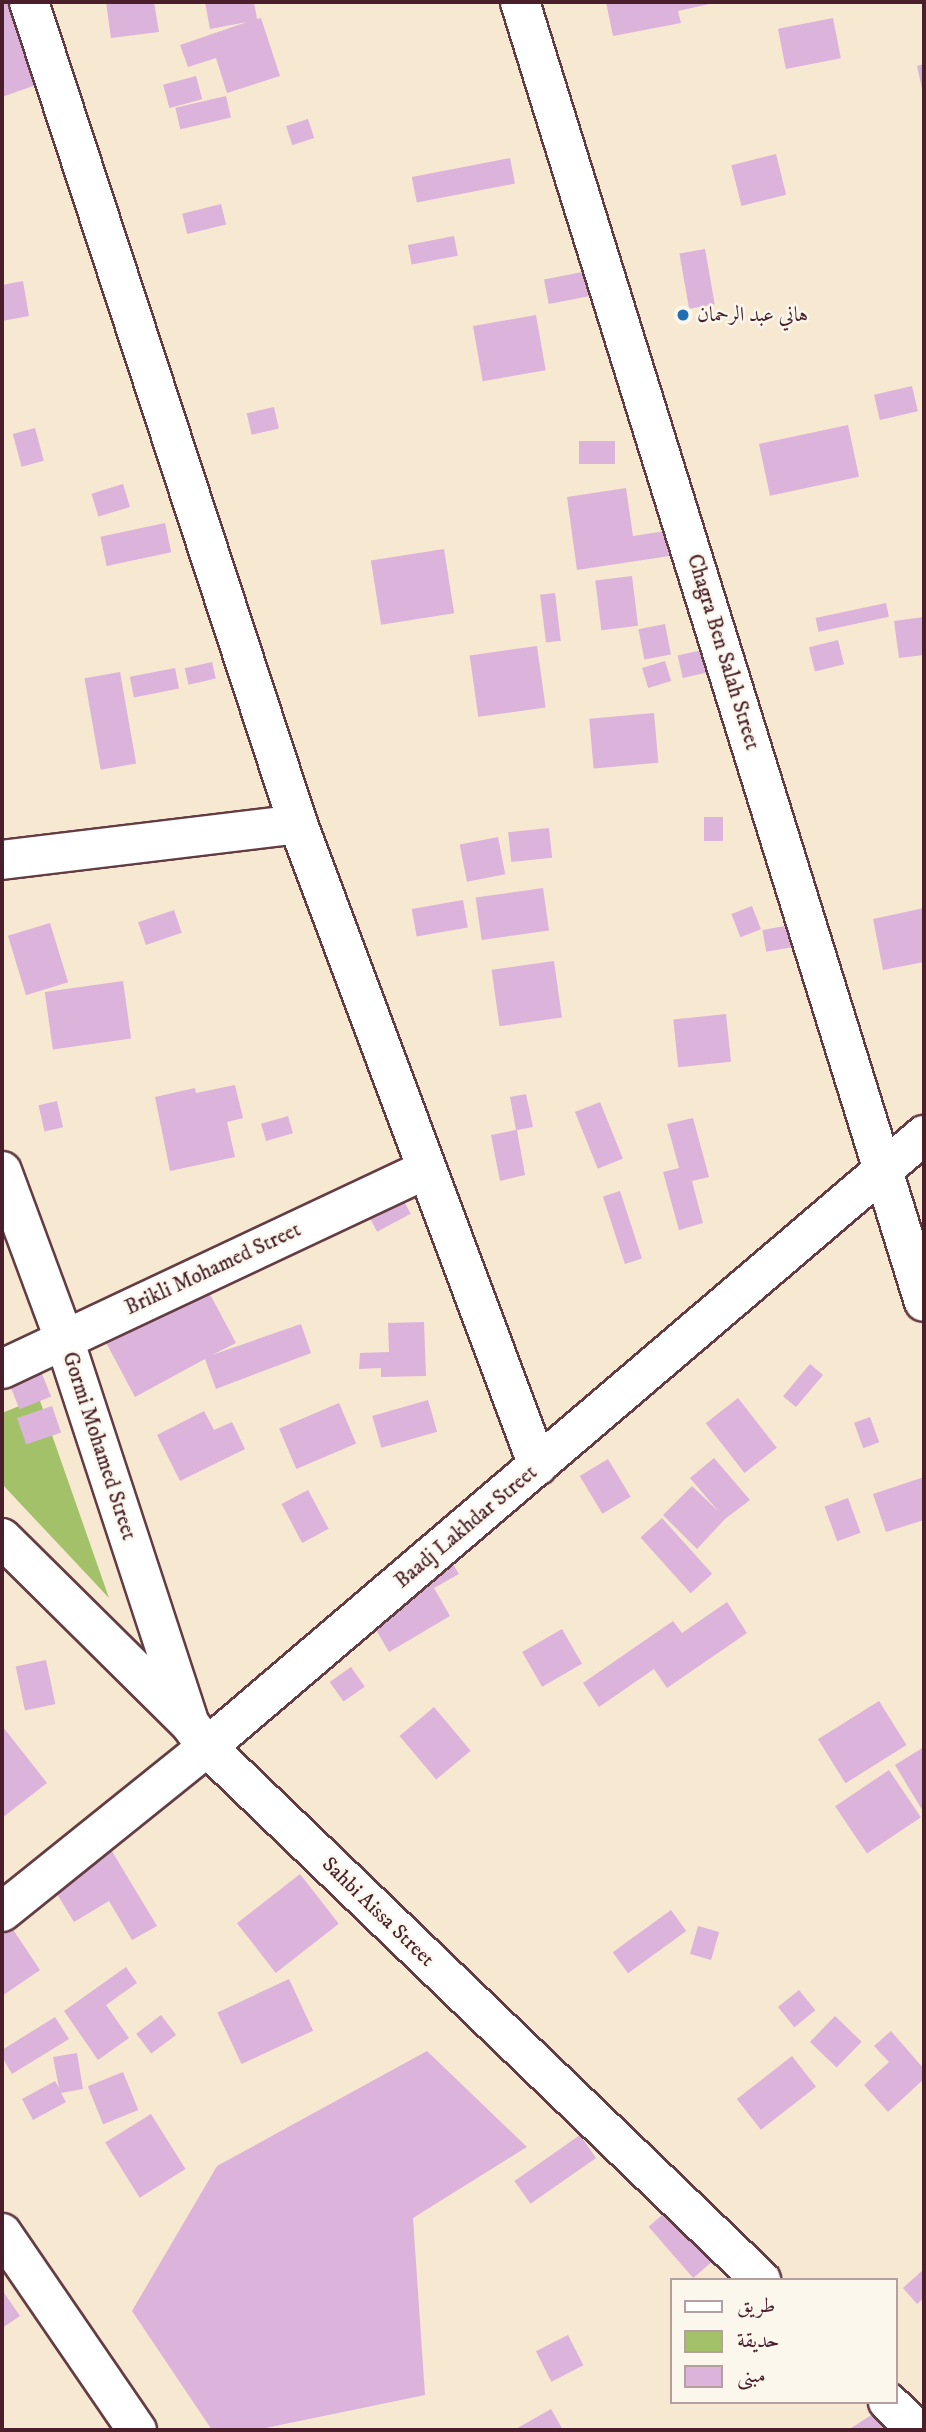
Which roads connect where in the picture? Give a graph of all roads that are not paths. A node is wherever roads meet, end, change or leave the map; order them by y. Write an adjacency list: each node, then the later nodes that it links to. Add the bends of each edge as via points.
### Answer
1 (29, 2): 3 (street)
2 (520, 2): 6 (street, Chagra Ben Salah Street)
3 (298, 824): 4 (street); 7 (street)
4 (2, 860)
5 (924, 1135): 6 (street, Baadj Lakhdar Street)
6 (885, 1169): 9 (street, Chagra Ben Salah Street); 12 (street, Baadj Lakhdar Street)
7 (425, 1170): 10 (street, Brikli Mohamed Street); 12 (street)
8 (2, 1171): 10 (street, Gormi Mohamed Street)
9 (924, 1302)
10 (64, 1339): 11 (street, Brikli Mohamed Street); 14 (street, Gormi Mohamed Street)
11 (2, 1368)
12 (538, 1466): 14 (street, Baadj Lakhdar Street)
13 (2, 1538): 14 (street, Sahbi Aissa Street)
14 (198, 1735): 15 (street, Baadj Lakhdar Street); 17 (street, Sahbi Aissa Street)
15 (2, 1912)
16 (2, 2233): 19 (street)
17 (759, 2278)
18 (890, 2404): 20 (street)
19 (137, 2430)
20 (917, 2430)

